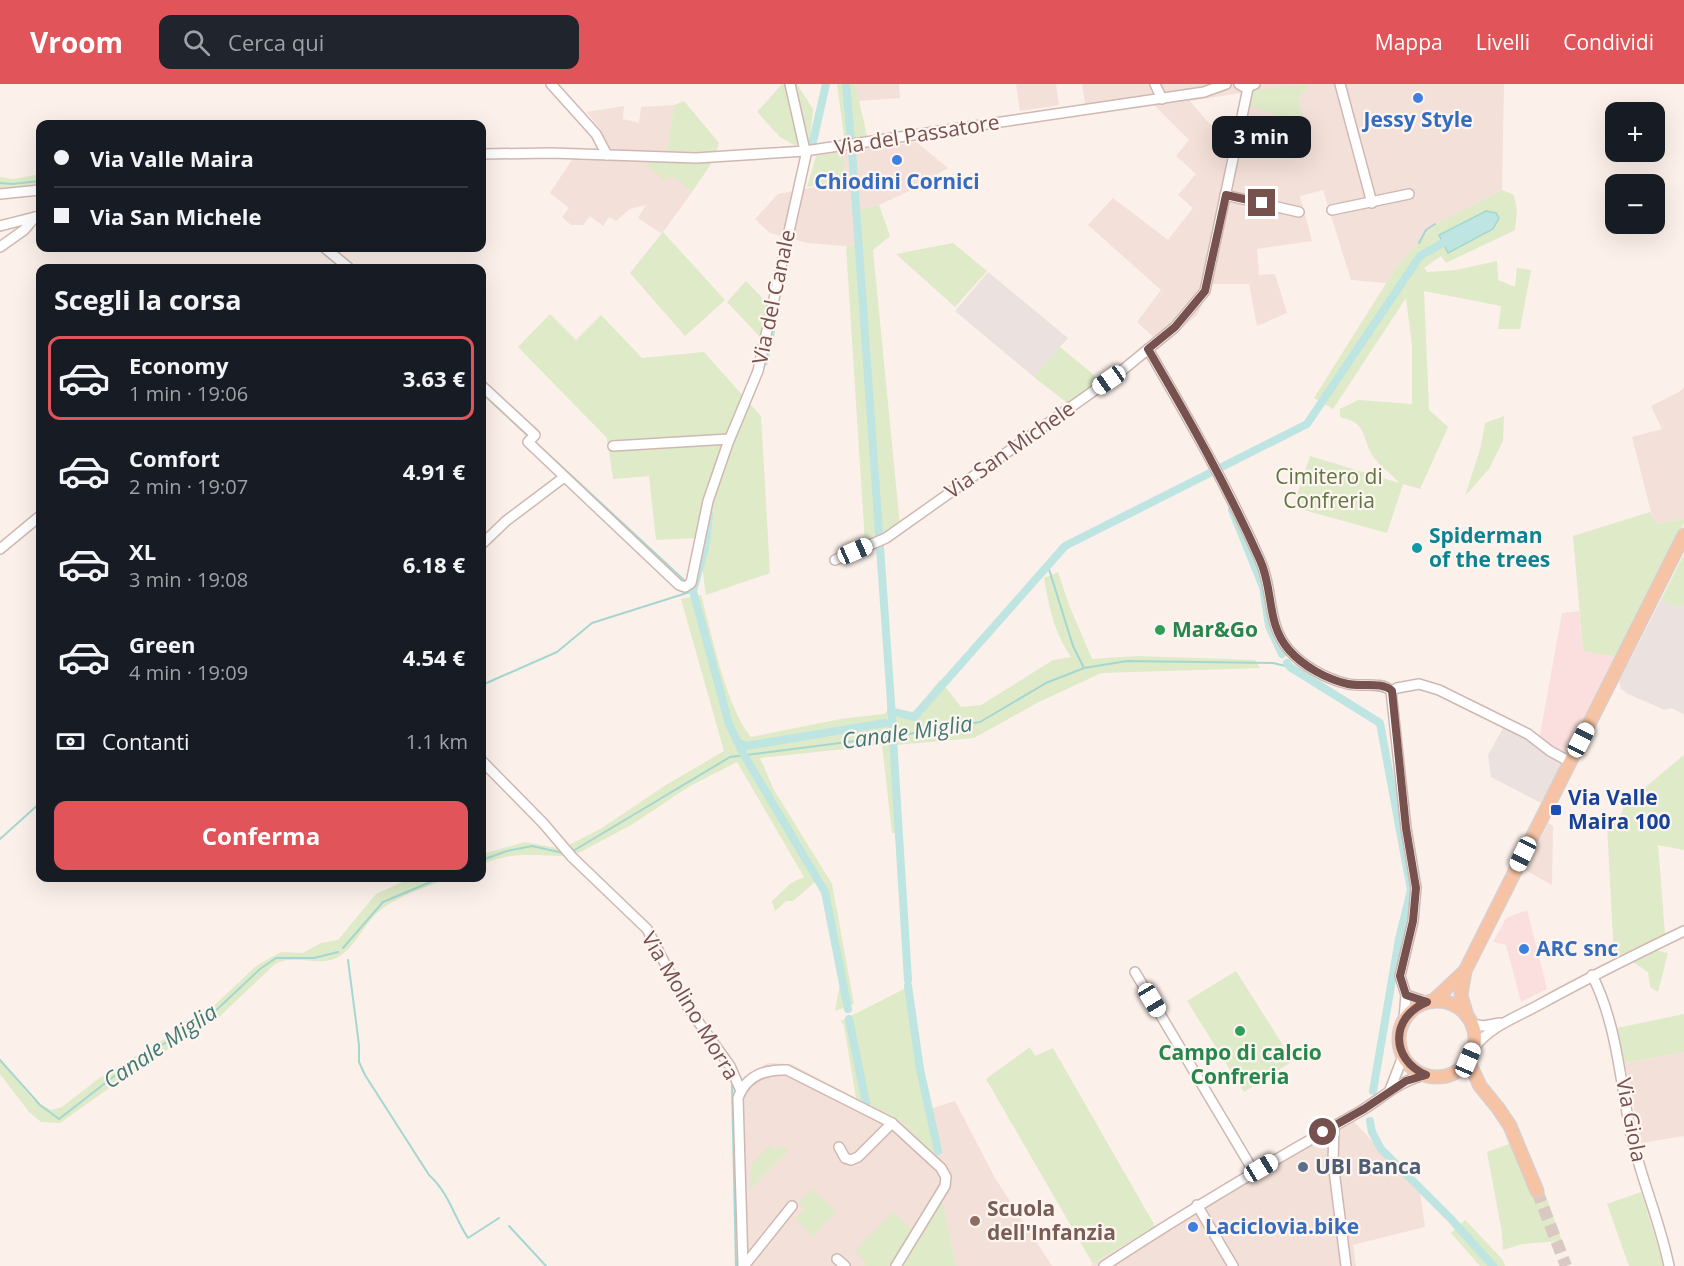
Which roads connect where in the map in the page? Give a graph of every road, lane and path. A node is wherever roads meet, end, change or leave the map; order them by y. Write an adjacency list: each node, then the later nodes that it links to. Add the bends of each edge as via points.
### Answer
1 (551, 84): 8 (street)
2 (790, 84): 9 (street)
3 (1155, 84): 7 (street)
4 (1225, 84): 6 (street, Via del Passatore); 7 (street, Via del Passatore)
5 (1340, 84): 17 (street)
6 (1246, 86): 16 (street, Via San Michele)
7 (1162, 99): 9 (street, Via del Passatore)
8 (591, 128): 11 (street); 12 (street)
9 (805, 151): 12 (street, Via del Passatore, via 696,158); 28 (street, Via del Canale, via 758,371)
10 (486, 154): 11 (street, Via del Passatore)
11 (589, 154): 12 (street, Via del Passatore)
12 (607, 155)
13 (36, 190): 14 (street)
14 (0, 194)
15 (1409, 194): 17 (street)
16 (1226, 195): 19 (street); 26 (street, Via San Michele, via 1205,291 1175,327)
17 (1372, 203): 18 (street)
18 (1332, 210)
19 (1299, 212)
20 (36, 217): 22 (street)
21 (36, 218): 23 (street)
22 (0, 226)
23 (0, 247)
24 (330, 252): 25 (street)
25 (344, 264)
26 (1148, 349): 35 (street, Via San Michele, via 879,541); 36 (street, via 1218,470 1268,577 1275,629 1289,649 1333,680)
27 (486, 390): 30 (street, via 535,435 528,442)
28 (729, 439): 29 (street); 30 (street, Via del Canale, via 708,501 693,581 686,586 679,585)
29 (613, 446)
30 (563, 478): 33 (street)
31 (36, 519): 34 (street)
32 (1684, 536): 37 (main road)
33 (486, 540)
34 (0, 549)
35 (836, 560)
36 (1392, 691): 37 (street, via 1419,684 1439,690 1528,734); 43 (street, via 1404,817 1416,888 1400,976)
37 (1570, 762): 41 (main road)
38 (486, 765): 55 (street, Via Molino Morra, via 572,857 647,929 687,1006 729,1066)
39 (1684, 931): 42 (street)
40 (1135, 972): 61 (street)
41 (1465, 972): 44 (main road); 46 (main road, via 1461,995)
42 (1592, 975): 47 (street); 74 (street, Via Giola, via 1622,1071 1631,1134)
43 (1406, 995): 44 (street); 45 (street)
44 (1430, 1002): 45 (main road, via 1418,1006); 46 (main road, via 1458,1007)
45 (1404, 1019): 49 (main road, via 1399,1037)
46 (1469, 1020): 47 (street, via 1483,1026); 48 (main road)
47 (1506, 1022): 48 (street, via 1480,1039)
48 (1474, 1048): 50 (main road)
49 (1403, 1056): 52 (main road); 54 (street)
50 (1468, 1060): 51 (main road); 53 (main road)
51 (1451, 1074): 52 (main road); 53 (main road)
52 (1426, 1075): 54 (street)
53 (1480, 1086): 62 (main road, via 1510,1126)
54 (1390, 1090): 57 (street)
55 (741, 1091): 56 (street, via 759,1074 787,1070); 66 (street, Via Molino Morra, via 738,1098)
56 (892, 1124): 59 (street, via 858,1157 845,1158); 70 (street, via 946,1177 941,1194)
57 (1334, 1126): 58 (street); 60 (street)
58 (1323, 1132): 60 (street); 61 (street)
59 (839, 1147)
60 (1333, 1162): 73 (street)
61 (1254, 1172): 63 (street)
62 (1537, 1191)
63 (1197, 1205): 71 (street); 72 (street)
64 (792, 1206): 65 (street, Via Molino Morra)
65 (762, 1240): 66 (street); 68 (street, Via Molino Morra)
66 (742, 1243): 68 (street, Via Molino Morra)
67 (837, 1259): 69 (street)
68 (743, 1266)
69 (845, 1266)
70 (896, 1266)
71 (1104, 1266)
72 (1233, 1266)
73 (1346, 1266)
74 (1669, 1266)

